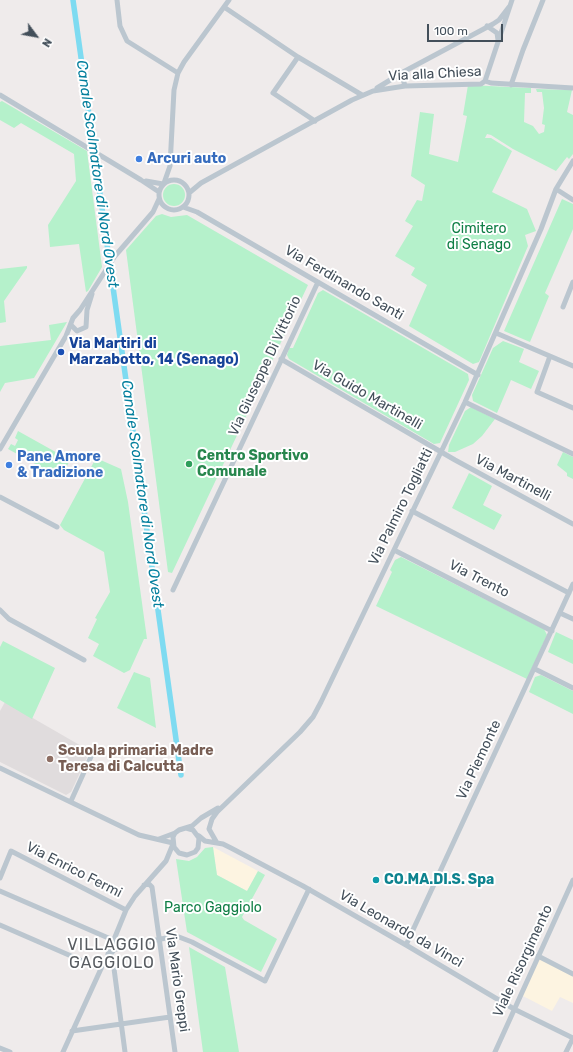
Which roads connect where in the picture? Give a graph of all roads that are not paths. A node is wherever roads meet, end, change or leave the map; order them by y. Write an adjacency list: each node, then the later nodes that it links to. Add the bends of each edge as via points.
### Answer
1 (117, 0): 11 (street, via 120,26 126,41)
2 (229, 0): 5 (street)
3 (512, 0): 6 (street)
4 (543, 0): 13 (street)
5 (224, 7): 9 (street); 11 (street)
6 (509, 7): 7 (street, via 499,20); 8 (street)
7 (487, 26): 8 (street, via 497,33); 10 (street)
8 (498, 41): 12 (street)
9 (298, 57): 18 (street); 19 (street, via 274,92)
10 (405, 71): 14 (street); 16 (street)
11 (178, 73): 21 (street, via 174,90)
12 (485, 81): 13 (street, Via alla Chiesa, via 491,84); 14 (street, Via alla Chiesa, via 481,84)
13 (511, 85): 15 (street, Via alla Chiesa)
14 (405, 86): 16 (street, Via alla Chiesa)
15 (573, 88)
16 (373, 91): 18 (street, Via alla Chiesa)
17 (0, 95): 22 (street)
18 (362, 96): 19 (street, Via alla Chiesa)
19 (315, 121): 25 (street, Via alla Chiesa)
20 (573, 161): 27 (street, Via Palmiro Togliatti)
21 (170, 166): 23 (street); 24 (street)
22 (141, 180): 24 (street); 28 (street)
23 (177, 180): 24 (street); 26 (street)
24 (164, 183): 28 (street)
25 (201, 183): 26 (street, Via alla Chiesa); 29 (street, Via alla Chiesa)
26 (186, 185): 29 (street)
27 (556, 189): 30 (street); 31 (street, Via Palmiro Togliatti)
28 (159, 192): 32 (street)
29 (189, 193): 33 (street)
30 (566, 197): 31 (street); 34 (street)
31 (553, 198): 47 (street, Via Palmiro Togliatti)
32 (159, 199): 36 (street); 37 (street)
33 (188, 200): 35 (street); 38 (street, Via Ferdinando Santi)
34 (573, 200)
35 (183, 207): 36 (street, via 174,210); 38 (street, Via Ferdinando Santi)
36 (166, 208): 37 (street)
37 (153, 212): 41 (street, via 115,256)
38 (197, 212): 39 (street, Via Ferdinando Santi)
39 (318, 282): 50 (street, Via Giuseppe Di Vittorio); 52 (street, Via Ferdinando Santi)
40 (573, 282): 42 (street)
41 (93, 290): 43 (street); 44 (street)
42 (562, 307)
43 (77, 315): 44 (street, via 82,315); 45 (street, via 71,320)
44 (86, 319): 46 (street, via 85,328)
45 (71, 325): 46 (street); 48 (street)
46 (75, 330): 48 (street)
47 (496, 333): 49 (street); 52 (street, Via Palmiro Togliatti)
48 (66, 336): 55 (street)
49 (550, 356): 51 (street); 54 (street, via 537,392)
50 (281, 359): 56 (street, Via Guido Martinelli); 64 (street, Via Giuseppe Di Vittorio)
51 (573, 366)
52 (478, 375): 53 (street, Via Palmiro Togliatti)
53 (465, 402): 56 (street, Via Palmiro Togliatti); 57 (street)
54 (573, 408)
55 (0, 449)
56 (441, 452): 59 (street, Via Palmiro Togliatti); 60 (street, Via Martinelli)
57 (573, 454)
58 (0, 497): 61 (street)
59 (412, 511): 62 (street, Via Palmiro Togliatti); 65 (street)
60 (573, 524)
61 (57, 526)
62 (394, 550): 69 (street, Via Trento); 76 (street, Via Palmiro Togliatti, via 313,716 290,742)
63 (573, 584): 65 (street, Via Piemonte)
64 (173, 590)
65 (569, 593): 67 (street, Via Piemonte)
66 (0, 610): 70 (street, via 9,619)
67 (560, 613): 68 (street); 69 (street, Via Piemonte)
68 (573, 619)
69 (552, 631): 71 (street, Via Piemonte)
70 (84, 660)
71 (535, 670): 72 (street); 101 (street, Via Piemonte)
72 (573, 688)
73 (94, 750): 75 (street)
74 (0, 768): 75 (street)
75 (70, 801): 81 (street, via 139,834)
76 (223, 805): 77 (street, Via Palmiro Togliatti); 83 (street, Via Palmiro Togliatti, via 212,819 209,829)
77 (197, 822): 78 (street, Via Palmiro Togliatti); 80 (street)
78 (186, 828): 79 (street); 80 (street)
79 (176, 834): 81 (street); 84 (street)
80 (198, 834): 82 (street, Via Leonardo da Vinci, via 202,840); 85 (street)
81 (158, 839): 84 (street)
82 (210, 842): 83 (street, Via Leonardo da Vinci); 85 (street)
83 (217, 843): 93 (street, Via Leonardo da Vinci)
84 (173, 844): 86 (street); 87 (street)
85 (198, 848): 86 (street, via 190,854)
86 (181, 854): 87 (street)
87 (166, 861): 88 (street)
88 (155, 873): 91 (street); 92 (street, Via Mario Greppi)
89 (0, 878): 97 (street, Via Enrico Fermi, via 11,852)
90 (573, 880): 95 (street, Viale Risorgimento)
91 (144, 884): 92 (street); 97 (street)
92 (152, 887): 99 (street, Via Mario Greppi)
93 (309, 889): 99 (street, via 265,981 183,938); 101 (street, Via Leonardo da Vinci)
94 (0, 891): 100 (street)
95 (567, 894): 96 (street); 104 (street, Viale Risorgimento)
96 (573, 897)
97 (126, 910): 100 (street)
98 (0, 924): 105 (street)
99 (158, 939): 102 (street); 108 (street, Via Mario Greppi)
100 (113, 940): 102 (street); 103 (street)
101 (406, 945): 107 (street, Via Leonardo da Vinci)
102 (122, 947): 103 (street)
103 (108, 955): 105 (street); 109 (street, via 113,961)
104 (538, 956): 106 (street); 107 (street, Viale Risorgimento)
105 (101, 969): 110 (street)
106 (573, 974)
107 (514, 1009): 111 (street, Via Leonardo da Vinci); 117 (street, Viale Risorgimento)
108 (170, 1017): 109 (street); 116 (street, Via Mario Greppi)
109 (122, 1024): 110 (street); 115 (street)
110 (72, 1031): 114 (street)
111 (573, 1038): 118 (street)
112 (0, 1048): 113 (street)
113 (10, 1052)
114 (63, 1052)
115 (125, 1052)
116 (175, 1052)
117 (495, 1052)
118 (566, 1052)

